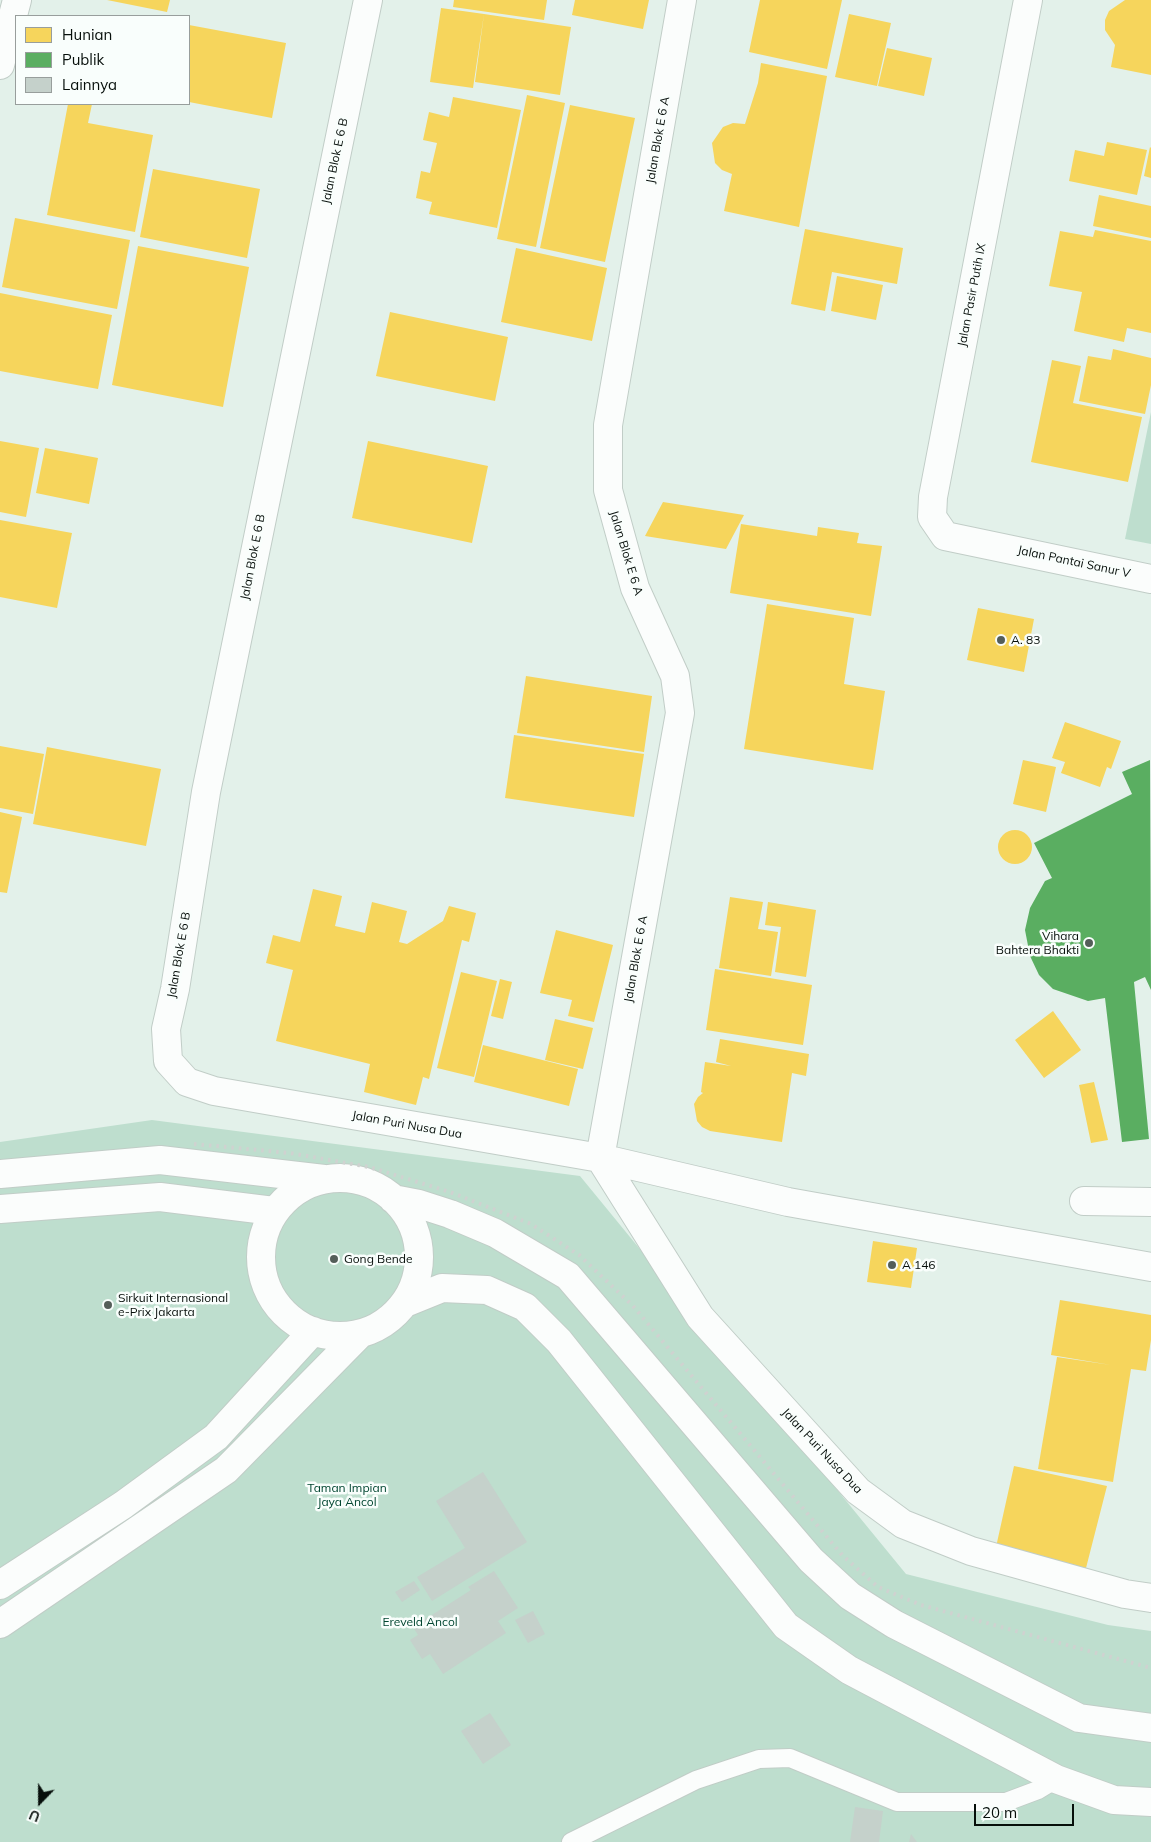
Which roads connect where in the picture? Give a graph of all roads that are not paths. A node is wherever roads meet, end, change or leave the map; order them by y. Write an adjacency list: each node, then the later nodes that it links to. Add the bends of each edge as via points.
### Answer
1 (17, 0): 5 (street)
2 (368, 0): 8 (street, Jalan Blok E 6 B, via 206,792 166,1029 168,1061 188,1082)
3 (682, 0): 9 (street, Jalan Blok E 6 A, via 608,425 608,490 635,588 675,676 680,713)
4 (1028, 0): 6 (street, Jalan Pasir Putih IX, via 933,497 932,517 945,536)
5 (0, 64)
6 (996, 545): 7 (street, Jalan Pantai Sanur V)
7 (1151, 578)
8 (214, 1091): 9 (street, Jalan Puri Nusa Dua)
9 (600, 1158): 17 (street, Jalan Puri Nusa Dua, via 788,1202); 22 (street, Jalan Puri Nusa Dua, via 700,1317 858,1491 903,1524 970,1551 1125,1594)
10 (0, 1174): 11 (street, via 160,1160)
11 (324, 1178): 12 (street, via 349,1178 372,1185); 16 (street, via 292,1193)
12 (393, 1198): 18 (street, via 408,1215 419,1249 417,1277); 24 (street, via 450,1214 495,1233 568,1276 812,1560 850,1596 894,1624 1079,1718)
13 (1084, 1201): 14 (street)
14 (1151, 1202)
15 (0, 1209): 16 (street, via 160,1197)
16 (274, 1212): 19 (street, via 262,1236 261,1272 275,1305 298,1325)
17 (1151, 1267)
18 (405, 1303): 20 (street, via 385,1323); 25 (street, via 442,1288 487,1290 525,1307 559,1341 786,1626 850,1670)
19 (313, 1331): 20 (street); 21 (street, via 216,1437 123,1505)
20 (359, 1335): 23 (street, via 226,1470)
21 (0, 1585)
22 (1151, 1598)
23 (0, 1624)
24 (1151, 1728)
25 (1056, 1779): 26 (street, via 1114,1800); 27 (lane, via 1006,1802 897,1802 790,1758 759,1759 696,1780)
26 (1151, 1802)
27 (571, 1842)

